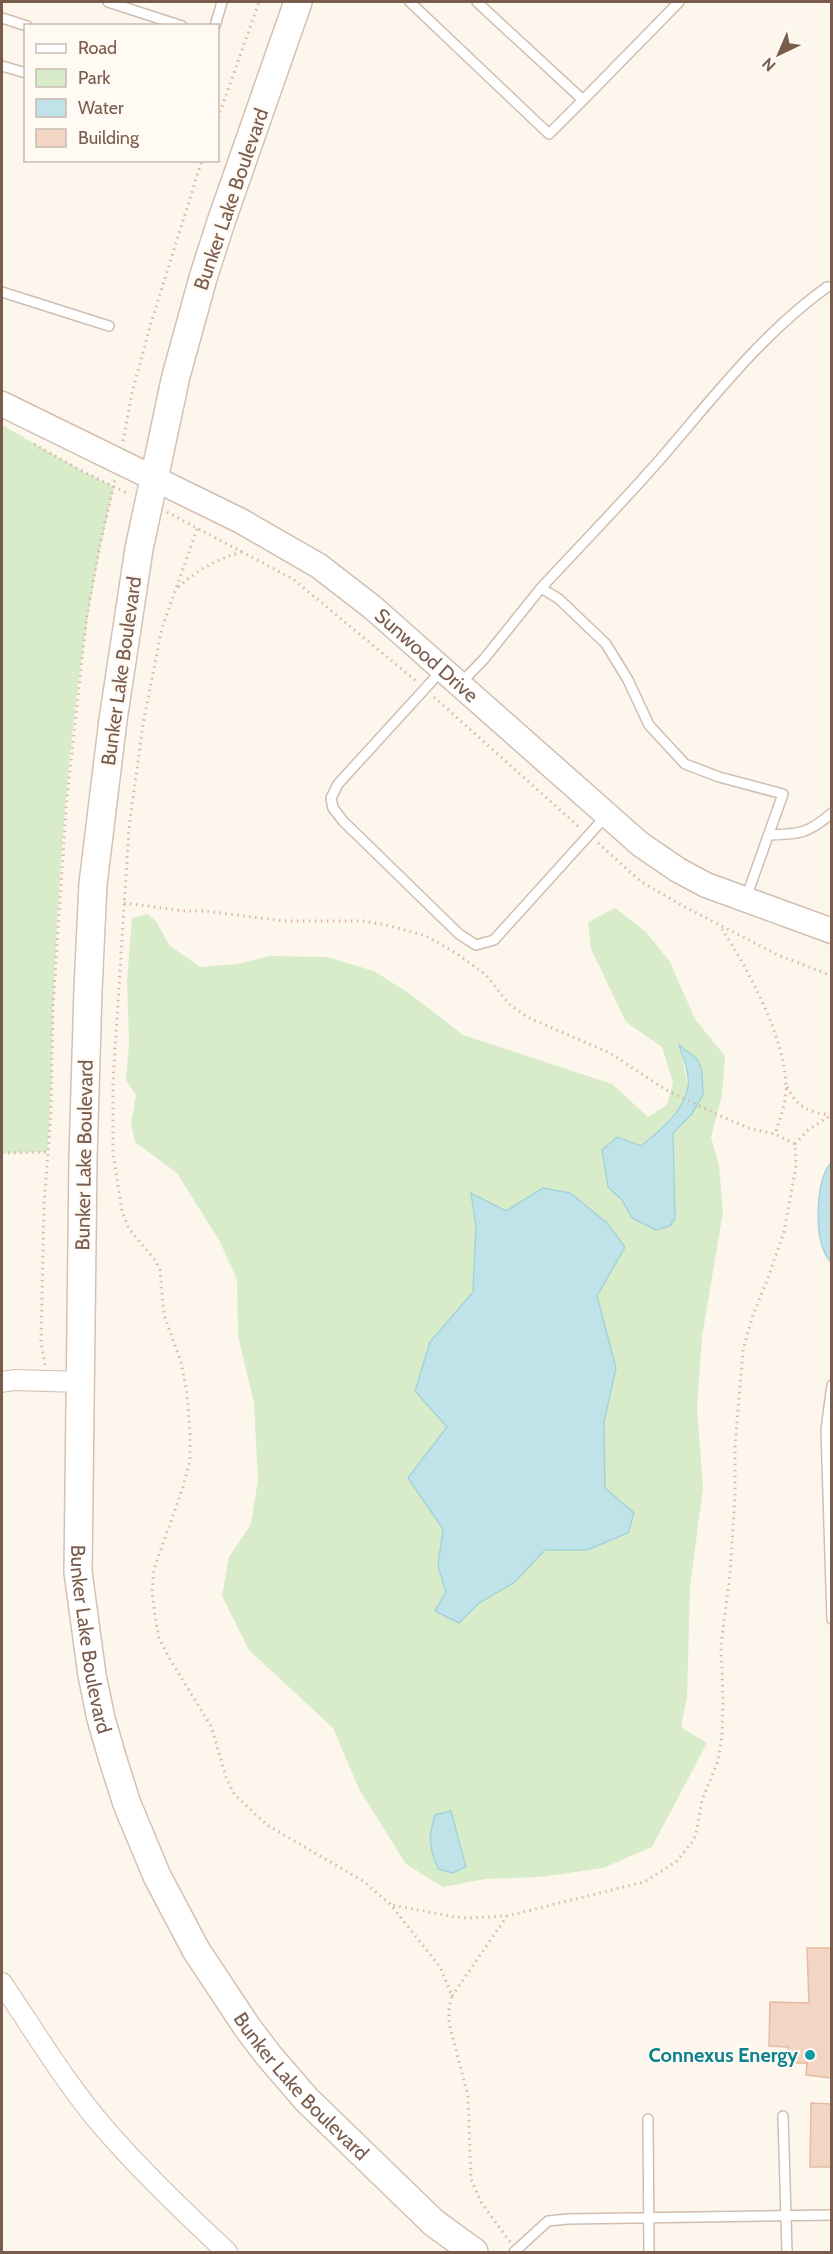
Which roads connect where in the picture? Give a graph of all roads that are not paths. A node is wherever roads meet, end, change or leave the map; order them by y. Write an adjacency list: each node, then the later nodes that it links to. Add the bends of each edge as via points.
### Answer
1 (108, 2): 8 (lane)
2 (222, 2): 9 (lane)
3 (298, 2): 18 (main road, Bunker Lake Boulevard, via 203,278 176,376)
4 (410, 2): 13 (lane, via 549,134)
5 (477, 2): 13 (lane)
6 (680, 2): 13 (lane)
7 (2, 18): 10 (lane)
8 (176, 24)
9 (216, 24)
10 (24, 25)
11 (2, 66): 12 (lane)
12 (24, 72)
13 (584, 100)
14 (831, 286): 19 (lane, via 797,309 711,397 656,465)
15 (2, 292): 16 (lane)
16 (109, 326)
17 (2, 404): 18 (street, Sunwood Drive)
18 (154, 480): 20 (street, Sunwood Drive, via 241,521 320,566); 27 (main road, Bunker Lake Boulevard, via 129,607 93,884)
19 (541, 588): 20 (lane, via 484,659); 23 (lane, via 559,599 606,644 649,725 685,764 783,794)
20 (450, 678): 22 (street, Sunwood Drive); 22 (lane, via 425,689 338,784 331,798 343,821 459,934 476,945 494,940)
21 (831, 813): 23 (lane, via 809,830)
22 (606, 816): 24 (street, Sunwood Drive, via 678,870)
23 (768, 835): 24 (lane)
24 (745, 901): 25 (street, Sunwood Drive)
25 (831, 931)
26 (2, 1382): 27 (street)
27 (80, 1382): 36 (main road, Bunker Lake Boulevard, via 78,1572 85,1635 113,1760 157,1876 196,1950 268,2056 307,2100)
28 (831, 1385): 29 (lane, via 826,1429)
29 (831, 1618)
30 (2, 1983): 37 (street, via 104,2128 164,2194)
31 (783, 2116): 34 (lane)
32 (648, 2119): 35 (lane)
33 (831, 2215): 34 (lane)
34 (787, 2216): 35 (lane); 42 (lane)
35 (650, 2217): 40 (lane, via 548,2221); 41 (lane)
36 (434, 2223): 38 (main road, Bunker Lake Boulevard); 39 (main road, Bunker Lake Boulevard)
37 (227, 2253)
38 (459, 2253)
39 (474, 2253)
40 (514, 2253)
41 (649, 2253)
42 (787, 2253)

